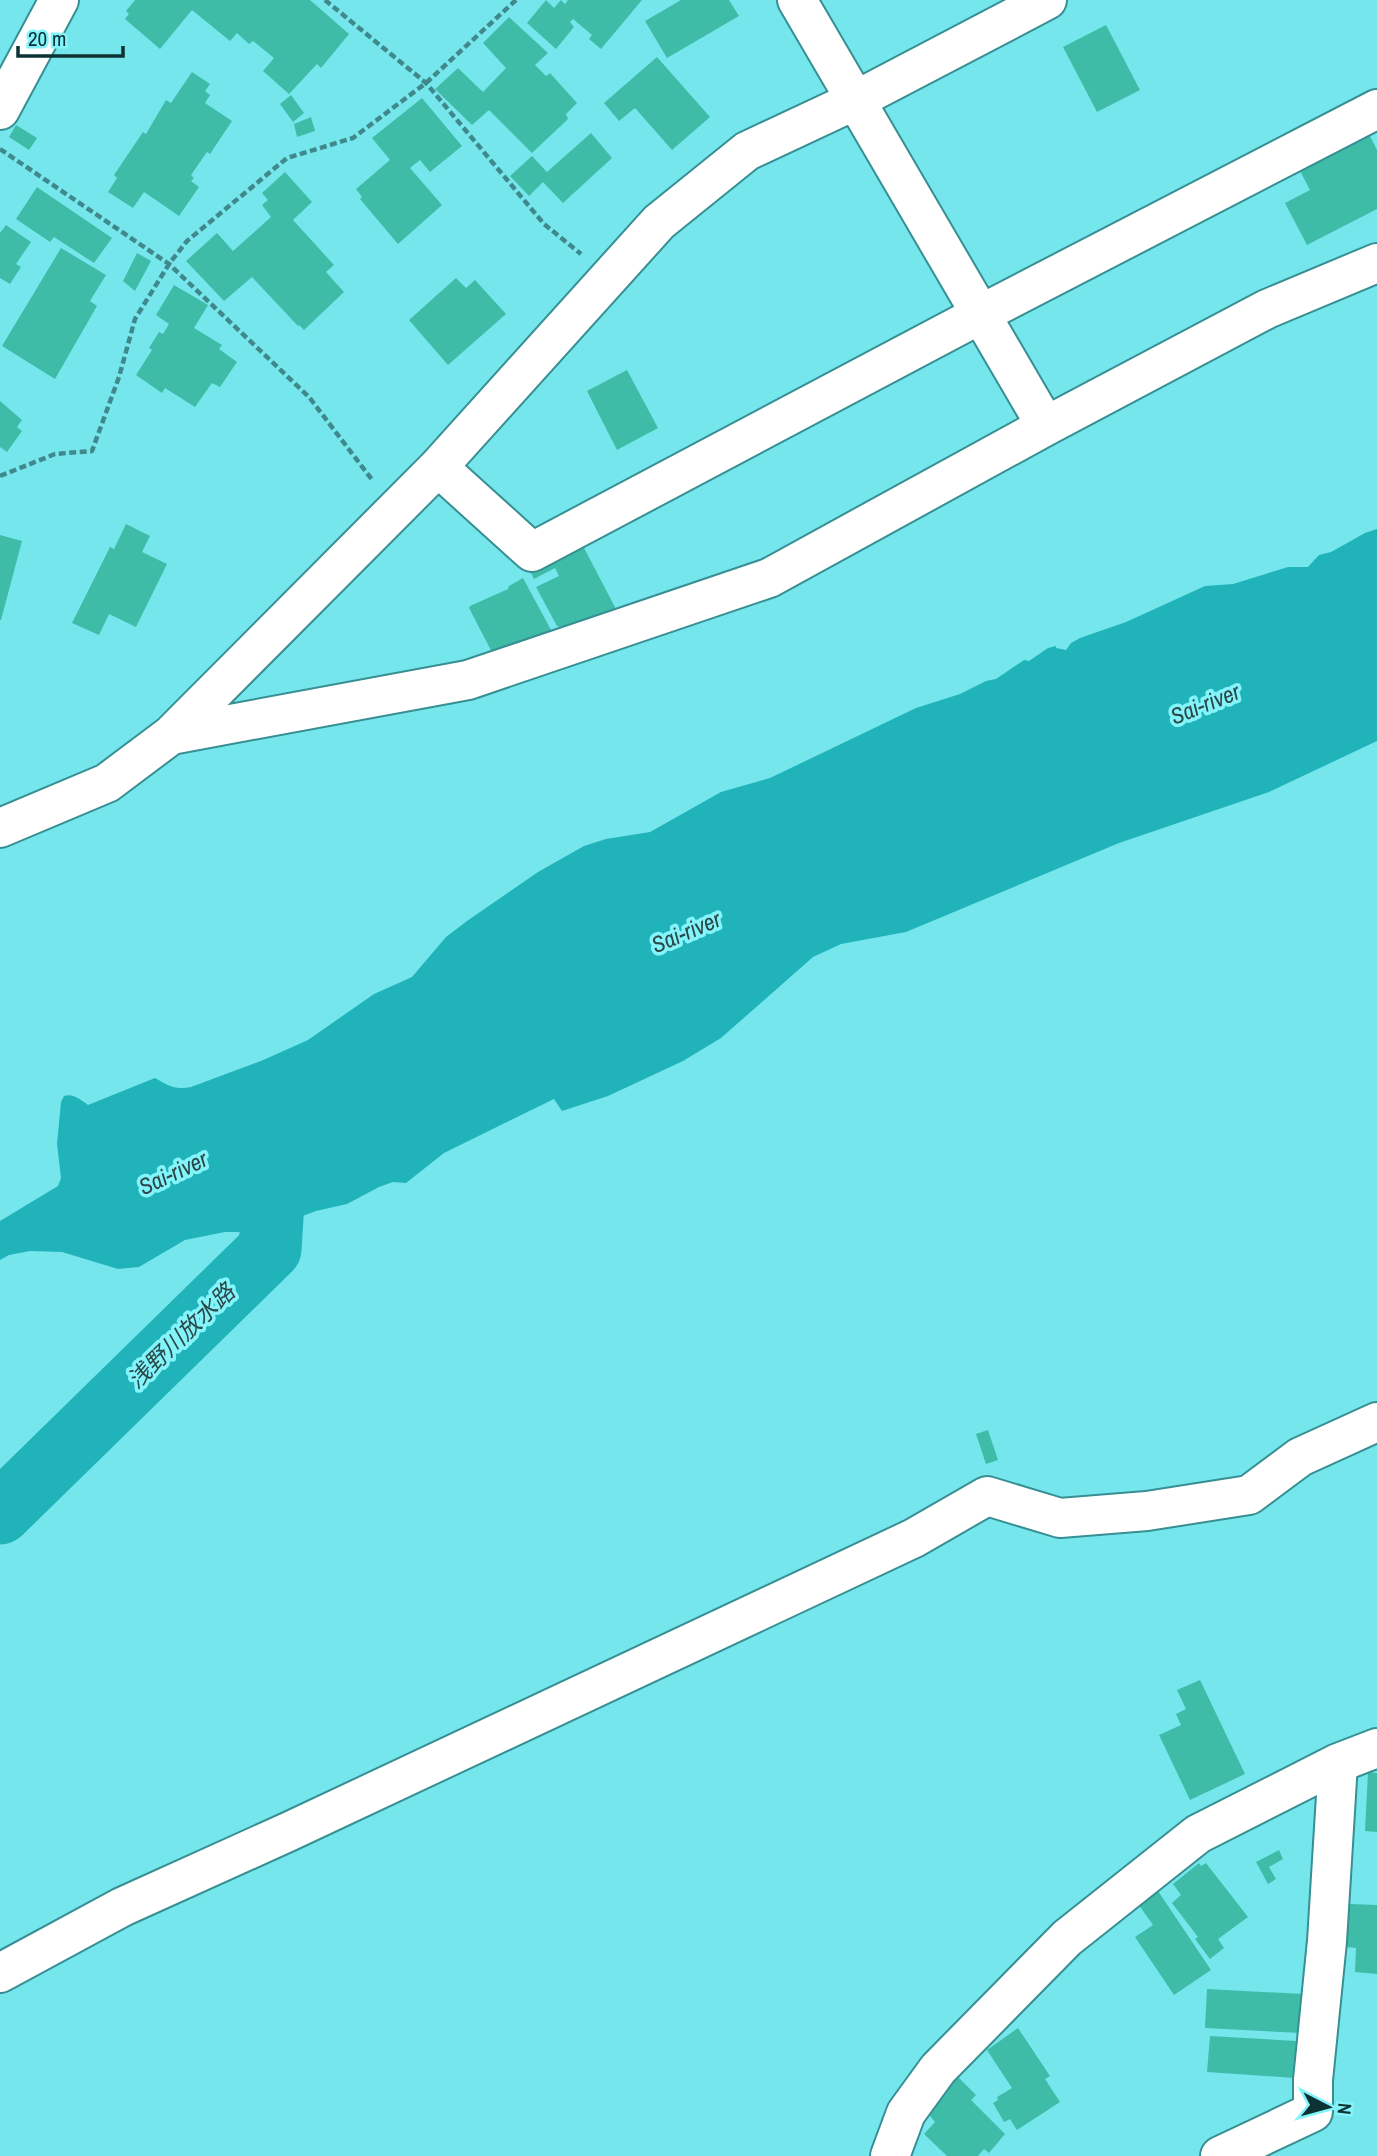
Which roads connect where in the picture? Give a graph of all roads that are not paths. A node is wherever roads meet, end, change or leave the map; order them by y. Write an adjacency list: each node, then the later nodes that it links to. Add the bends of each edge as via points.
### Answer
1 (59, 0): 6 (street)
2 (797, 0): 4 (street)
3 (1047, 0): 4 (street)
4 (856, 100): 8 (street); 10 (street, via 747,150 659,222)
5 (1377, 109): 8 (street)
6 (0, 110)
7 (1377, 262): 9 (street, via 1267,309)
8 (981, 314): 9 (street); 10 (street, via 532,552)
9 (1046, 426): 11 (street, via 769,578 468,680)
10 (438, 467): 11 (street)
11 (171, 735): 12 (street, via 107,783)
12 (0, 828)
13 (1377, 1422): 16 (street, via 1300,1457 1249,1495 1147,1511 1060,1518 987,1496 889,1549 122,1907)
14 (1377, 1748): 15 (street)
15 (1338, 1763): 17 (street, via 1198,1834 1067,1938 938,2069 906,2113); 18 (street, via 1313,2112)
16 (0, 1973)
17 (890, 2156)
18 (1220, 2156)

